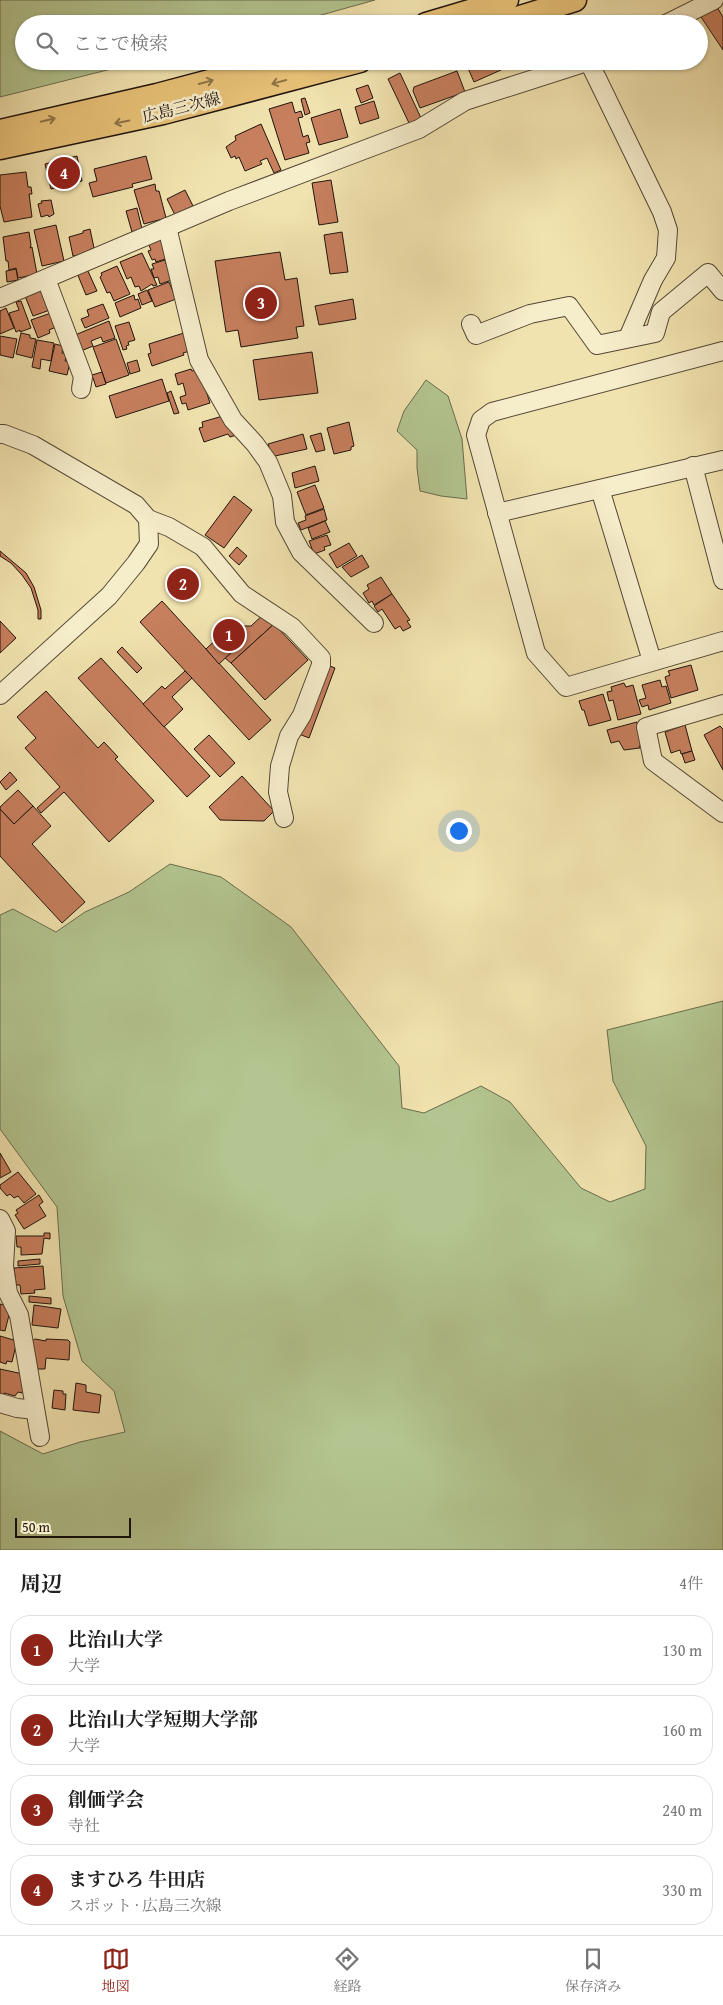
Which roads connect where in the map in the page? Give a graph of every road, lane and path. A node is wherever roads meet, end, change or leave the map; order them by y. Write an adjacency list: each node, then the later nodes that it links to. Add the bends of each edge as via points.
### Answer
1 (507, 0): 4 (main road)
2 (575, 0): 5 (main road)
3 (705, 2): 6 (street)
4 (456, 15)
5 (527, 15)
6 (682, 15)
7 (251, 70): 11 (main road, 広島三次線, one-way to 7)
8 (326, 70): 12 (main road, 広島三次線, one-way to 12, via 163,113)
9 (564, 70): 13 (street, via 465,101 419,129)
10 (594, 70): 18 (street, via 668,230 666,258)
11 (0, 131)
12 (0, 148)
13 (167, 227): 14 (street); 28 (street, via 199,360 233,420 268,462 282,496 285,522 301,552)
14 (46, 279): 16 (street); 20 (street, via 82,377)
15 (723, 291): 18 (street, via 708,273 661,312 655,333)
16 (0, 298)
17 (471, 324): 18 (street, via 476,335 530,314 569,306 597,345)
18 (628, 338)
19 (723, 351): 25 (street, via 492,412 481,420 476,435)
20 (81, 389)
21 (0, 434): 26 (street, via 33,445 136,505)
22 (723, 460): 23 (street)
23 (693, 466): 24 (street); 27 (street)
24 (600, 489): 25 (street); 30 (street)
25 (497, 513): 30 (street, via 536,653 566,687)
26 (148, 519): 31 (street, via 149,544 114,590); 34 (street, via 203,547 242,594 292,627 321,658 280,766 278,792)
27 (723, 580)
28 (374, 623)
29 (723, 641): 30 (street)
30 (652, 661)
31 (0, 695)
32 (723, 704): 33 (street, via 646,727 653,761)
33 (723, 813)
34 (284, 818)
35 (0, 1219): 37 (street, via 6,1231 4,1266 8,1293 20,1315)
36 (0, 1403): 37 (street)
37 (35, 1410): 38 (street)
38 (40, 1437)

